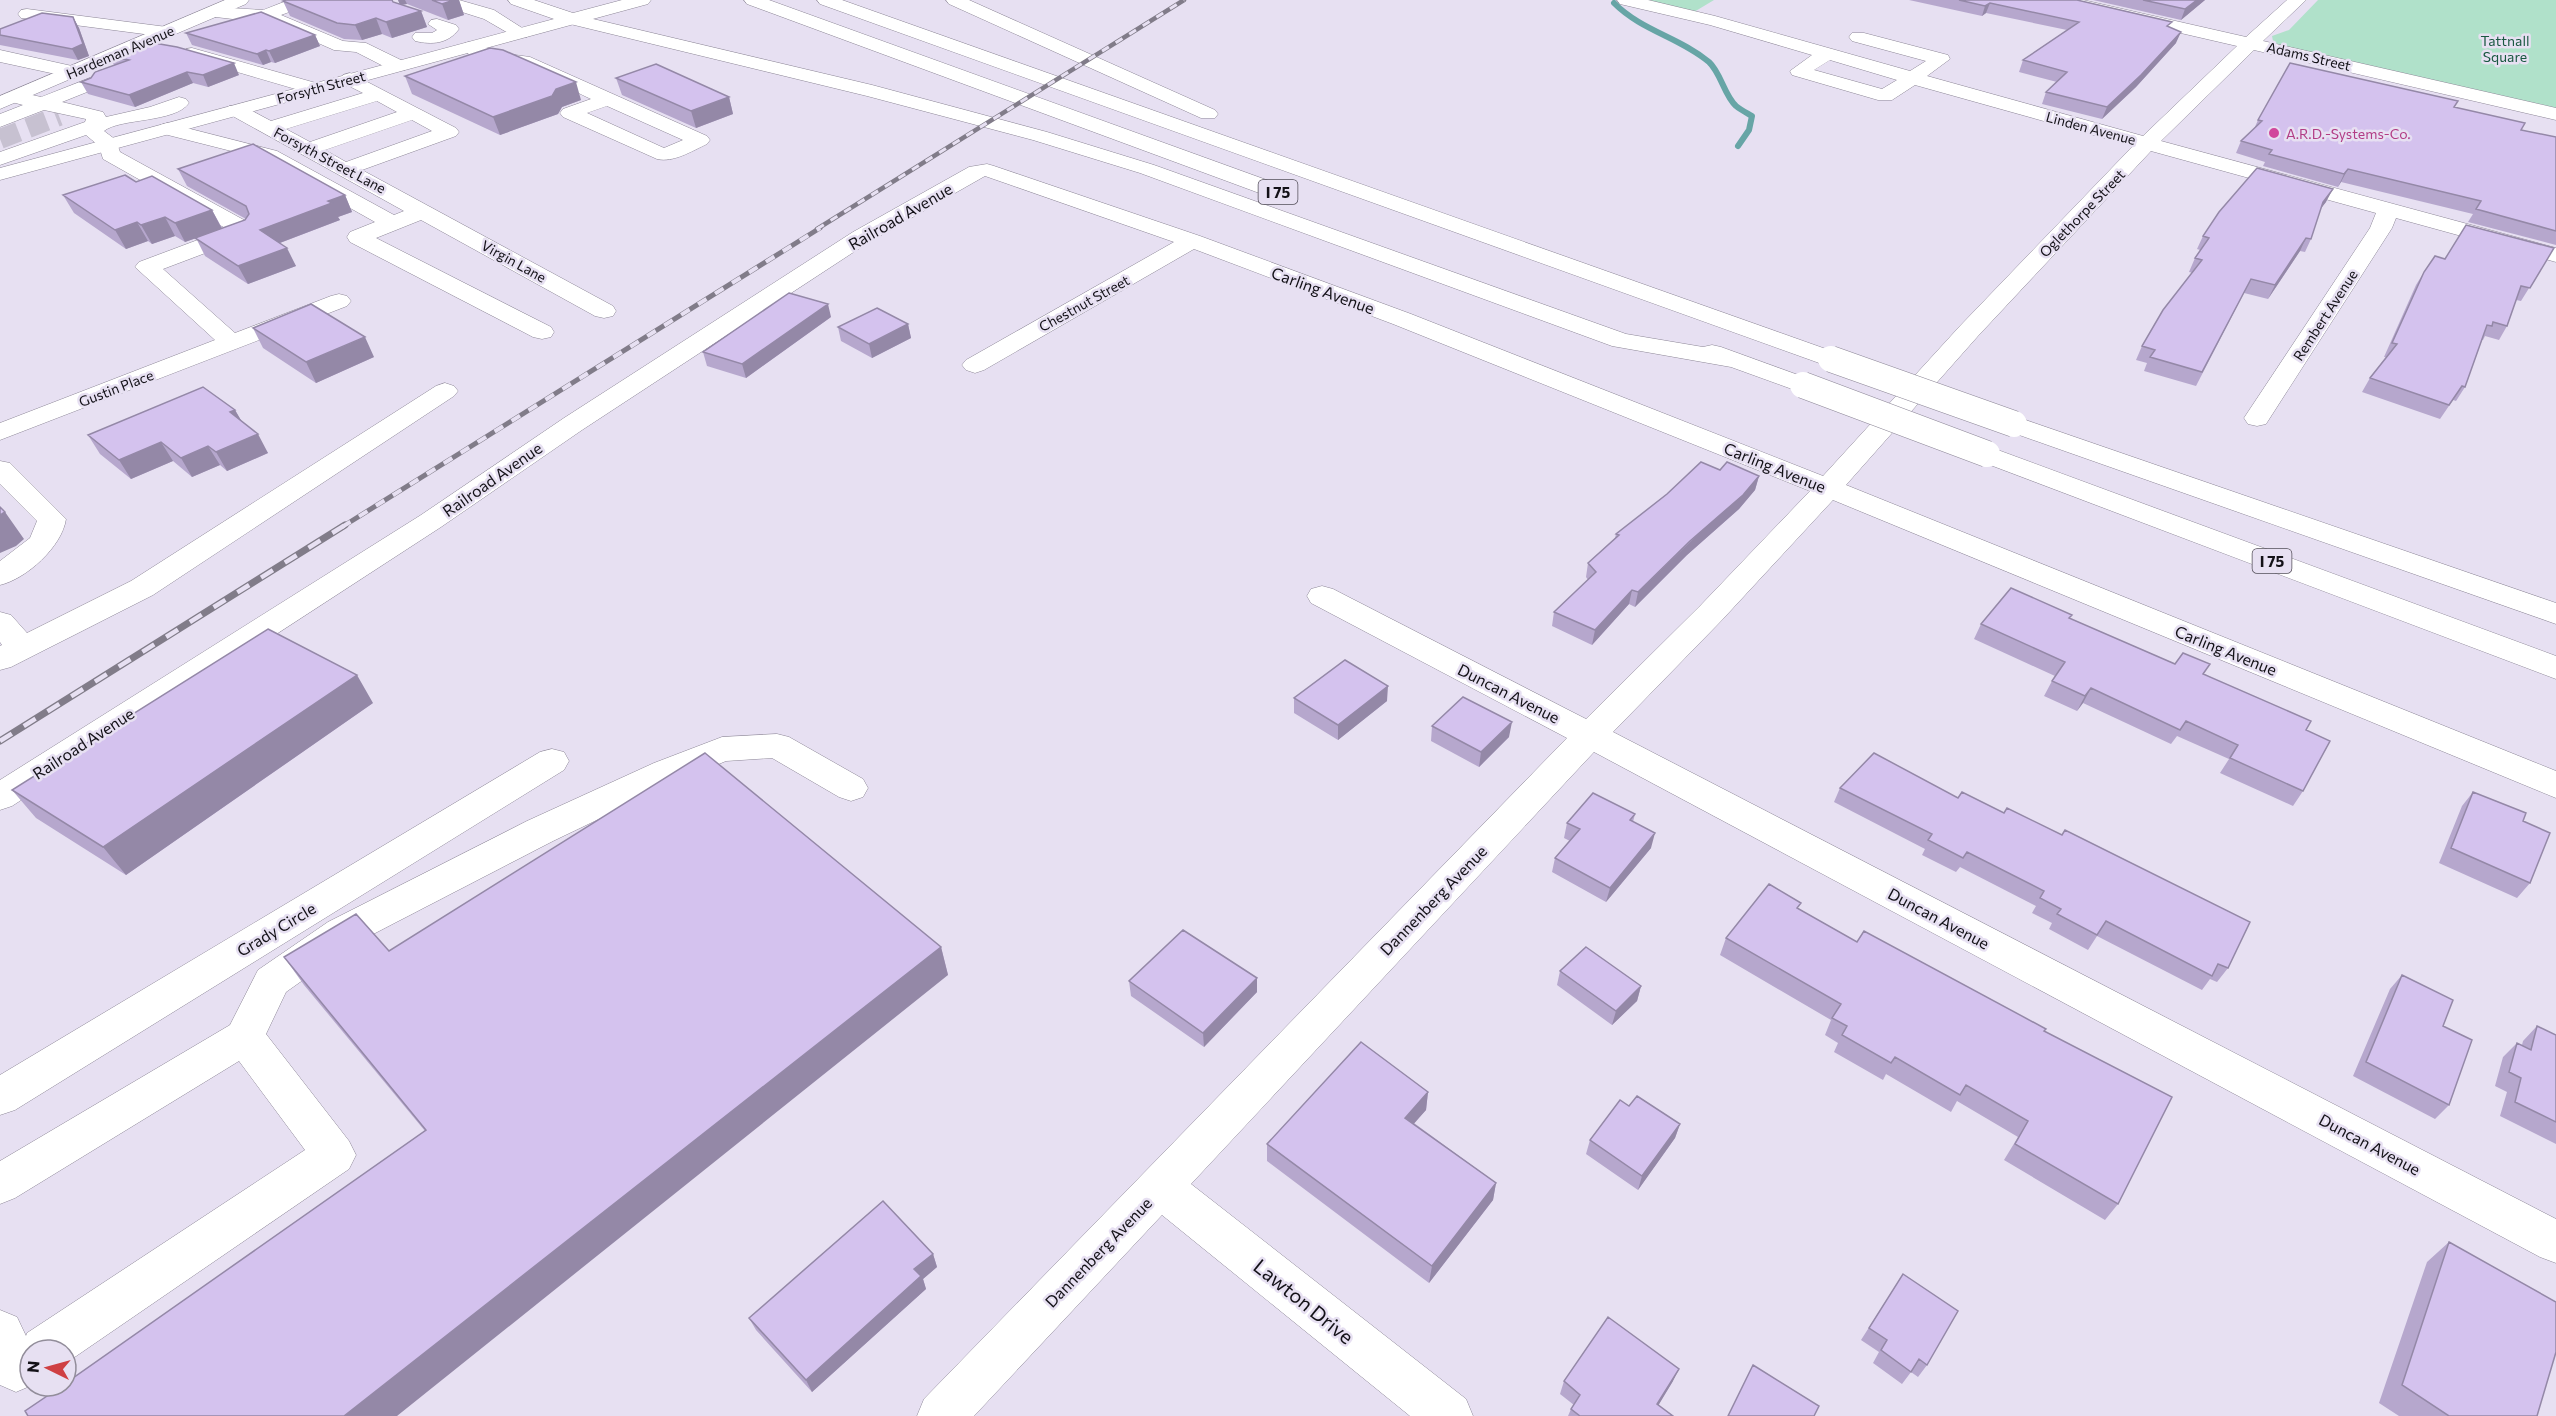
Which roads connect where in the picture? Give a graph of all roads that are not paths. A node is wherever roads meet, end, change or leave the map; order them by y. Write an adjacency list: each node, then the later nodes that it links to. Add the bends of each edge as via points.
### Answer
1 (66, 0): 15 (main road)
2 (240, 0): 13 (main road, Hardeman Avenue)
3 (305, 0): 16 (main road)
4 (517, 0): 19 (main road)
5 (753, 0): 63 (main road, I 75)
6 (826, 0): 62 (main road, I 75)
7 (1626, 0): 18 (main road, Linden Avenue)
8 (1715, 0): 18 (main road)
9 (2061, 0): 26 (main road, Adams Street)
10 (2297, 0): 26 (main road, Oglethorpe Street)
11 (640, 1): 19 (main road, Forsyth Street)
12 (959, 1): 62 (main road)
13 (213, 12): 16 (main road); 21 (main road, Hardeman Avenue)
14 (479, 13): 17 (main road); 22 (main road, via 498,18); 25 (main road, via 475,28 478,35)
15 (27, 14): 20 (main road); 21 (main road)
16 (266, 15): 32 (main road, via 340,46 360,47)
17 (444, 15): 23 (main road, via 443,36)
18 (1690, 15): 29 (main road, Linden Avenue)
19 (572, 19): 22 (main road, Forsyth Street); 74 (main road, via 1040,136 1147,169 1621,340)
20 (9, 21)
21 (167, 32): 27 (main road, Hardeman Avenue)
22 (521, 33): 25 (main road, Forsyth Street)
23 (421, 37)
24 (1857, 37): 37 (main road, via 1941,59)
25 (490, 42): 28 (main road, Forsyth Street)
26 (2250, 42): 48 (main road, Adams Street); 54 (main road, Oglethorpe Street)
27 (140, 44): 34 (main road, Hardeman Avenue); 36 (main road, via 185,51)
28 (471, 47): 32 (main road, Forsyth Street); 42 (main road, via 496,58 523,61)
29 (1827, 54): 37 (main road, Linden Avenue); 37 (main road, via 1798,71 1885,96)
30 (0, 56): 31 (main road)
31 (28, 62): 34 (main road); 35 (main road)
32 (398, 66): 38 (main road, Forsyth Street)
33 (301, 69): 36 (main road)
34 (74, 72): 43 (main road, Hardeman Avenue)
35 (0, 74)
36 (280, 77): 40 (main road)
37 (1912, 78): 54 (main road, Linden Avenue)
38 (350, 79): 40 (main road, Forsyth Street); 41 (main road)
39 (90, 84): 45 (main road)
40 (316, 89): 46 (main road, Forsyth Street)
41 (378, 95): 47 (main road); 51 (main road)
42 (608, 99): 42 (main road, via 679,131 700,140 664,155 570,113)
43 (8, 100): 45 (main road)
44 (179, 104): 50 (main road)
45 (59, 109): 49 (main road); 50 (main road, via 96,116)
46 (236, 110): 51 (main road, Forsyth Street Lane); 52 (main road, Forsyth Street)
47 (413, 113): 55 (main road); 57 (main road, via 449,132)
48 (2556, 114)
49 (0, 121)
50 (96, 125): 53 (main road, via 94,133); 56 (main road)
51 (270, 128): 55 (main road, Forsyth Street Lane)
52 (167, 129): 53 (main road, Forsyth Street); 66 (main road, via 270,155)
53 (109, 144): 58 (main road, via 110,155); 60 (main road, Forsyth Street)
54 (2148, 144): 64 (main road, Linden Avenue); 76 (main road, Oglethorpe Street)
55 (309, 149): 57 (main road, Forsyth Street Lane)
56 (0, 159)
57 (345, 169): 65 (main road, Forsyth Street Lane)
58 (138, 171): 61 (main road); 73 (main road, via 245,230 147,267)
59 (987, 171): 67 (main road, Carling Avenue); 92 (main road, Railroad Avenue, via 976,171 861,237 430,521)
60 (0, 174)
61 (115, 178)
62 (1363, 190): 84 (main road, I 75, bridge)
63 (1299, 200)
64 (2388, 209): 68 (main road, Linden Avenue); 78 (main road, Rembert Avenue, via 2381,228)
65 (423, 211): 66 (main road); 70 (main road, Virgin Lane)
66 (393, 223): 72 (main road, via 358,237)
67 (1192, 242): 75 (main road, Chestnut Street); 81 (main road, Carling Avenue, via 1402,319)
68 (2556, 255)
69 (339, 301): 73 (main road, Gustin Place)
70 (604, 311)
71 (1632, 323): 74 (main road, I 75)
72 (542, 332)
73 (232, 344): 79 (main road, Gustin Place)
74 (1732, 360): 87 (main road, I 75, bridge)
75 (975, 365)
76 (1922, 381): 81 (main road, Dannenberg Avenue)
77 (445, 391): 86 (main road, via 142,588)
78 (2258, 418)
79 (0, 432)
80 (0, 469): 82 (main road, via 52,519 52,530 42,543)
81 (1828, 488): 88 (main road, Dannenberg Avenue, via 1677,651); 90 (main road, Carling Avenue)
82 (0, 576)
83 (1322, 597): 88 (main road, Duncan Avenue)
84 (2556, 614)
85 (0, 621): 86 (main road)
86 (11, 654)
87 (2556, 668)
88 (1590, 735): 96 (main road, Dannenberg Avenue); 97 (main road, Duncan Avenue)
89 (552, 761): 94 (main road, Grady Circle)
90 (2556, 784)
91 (851, 788): 93 (main road, via 777,746 722,749 666,771 341,933 273,981)
92 (0, 797)
93 (244, 1037): 95 (main road); 98 (main road, via 334,1155)
94 (0, 1096)
95 (0, 1184)
96 (1160, 1186): 99 (main road, Dannenberg Avenue); 100 (main road, Lawton Drive)
97 (2556, 1242)
98 (49, 1338)
99 (941, 1416)
100 (1449, 1416)

